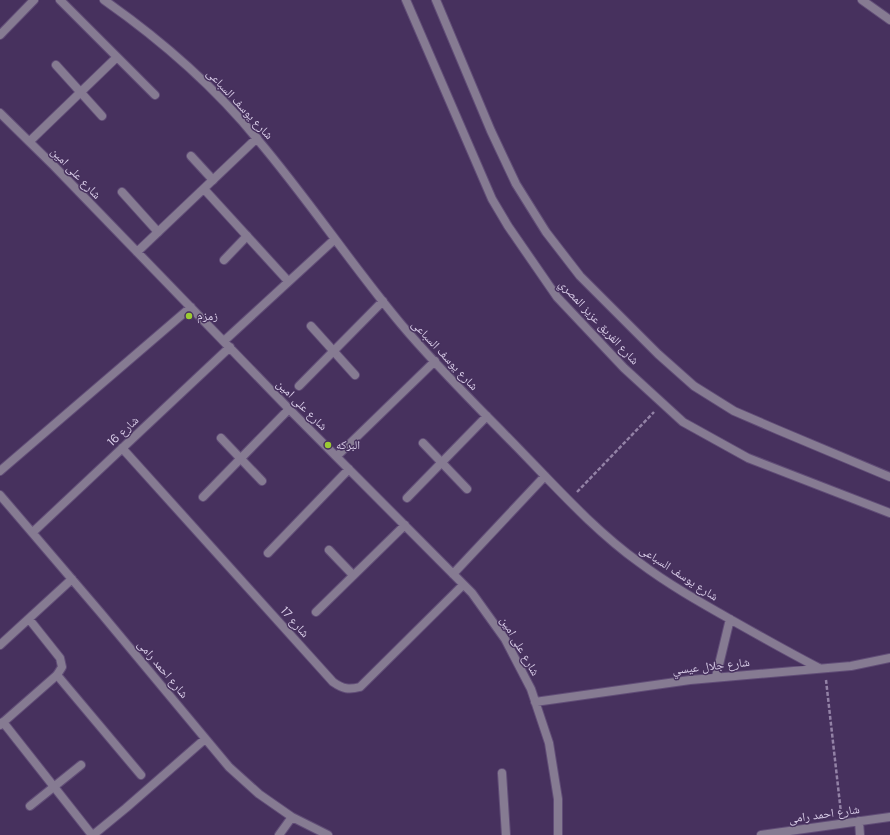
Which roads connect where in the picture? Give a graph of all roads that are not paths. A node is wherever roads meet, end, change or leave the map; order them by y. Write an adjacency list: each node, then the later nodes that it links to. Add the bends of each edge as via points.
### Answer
1 (34, 0): 9 (street)
2 (60, 0): 10 (street)
3 (104, 0): 16 (street, شارع يوسف السباعى, via 188,66)
4 (416, 0): 7 (street)
5 (436, 0): 47 (street, شارع الفريق عزيز المصري, via 490,131 516,184 546,232 580,276 694,386 734,411)
6 (862, 0): 8 (street)
7 (408, 4): 53 (street, شارع الفريق عزيز المصري, via 489,193 508,226 558,297 624,368 683,422 748,458)
8 (890, 20)
9 (0, 35)
10 (117, 57): 12 (street); 13 (street)
11 (56, 65): 12 (street)
12 (81, 92): 15 (street); 17 (street)
13 (155, 95)
14 (0, 113): 17 (street, شارع على امين)
15 (102, 116)
16 (257, 138): 19 (street); 24 (street, شارع يوسف السباعى)
17 (30, 141): 25 (street, شارع على امين)
18 (191, 156): 19 (street)
19 (213, 180): 20 (street)
20 (204, 189): 22 (street); 23 (street)
21 (122, 192): 22 (street)
22 (158, 232): 25 (street)
23 (247, 236): 26 (street); 27 (street)
24 (335, 239): 27 (street, شارع 16); 28 (street, شارع يوسف السباعى)
25 (137, 252): 29 (street, شارع على امين)
26 (224, 260)
27 (288, 281): 31 (street, شارع 16)
28 (383, 301): 32 (street); 33 (street, شارع يوسف السباعى, via 402,326)
29 (191, 308): 31 (street, شارع على امين); 45 (street)
30 (311, 326): 32 (street)
31 (227, 344): 36 (street, شارع على امين); 40 (street, شارع 16)
32 (333, 350): 34 (street); 35 (street)
33 (435, 361): 37 (street, شارع يوسف السباعى); 41 (street)
34 (355, 375)
35 (299, 386)
36 (289, 409): 41 (street, شارع على امين); 42 (street)
37 (487, 416): 43 (street); 46 (street, شارع يوسف السباعى)
38 (220, 438): 42 (street)
39 (423, 443): 43 (street)
40 (122, 448): 55 (street, شارع 16); 61 (street, شارع 17, via 341,688 351,690 360,687)
41 (337, 456): 44 (street, شارع على امين)
42 (240, 459): 48 (street); 51 (street)
43 (442, 462): 49 (street); 52 (street)
44 (349, 469): 54 (street, شارع على امين); 57 (street)
45 (0, 472)
46 (545, 476): 58 (street); 64 (street, شارع يوسف السباعى, via 597,527 638,562 683,593)
47 (890, 477)
48 (262, 481)
49 (468, 489)
50 (0, 495): 55 (street, شارع احمد رامى)
51 (203, 497)
52 (407, 498)
53 (890, 513)
54 (405, 525): 58 (street, شارع على امين); 59 (street)
55 (33, 532): 60 (street, شارع احمد رامى)
56 (329, 550): 59 (street)
57 (268, 554)
58 (454, 574): 61 (street, شارع على امين)
59 (354, 575): 62 (street)
60 (72, 579): 63 (street); 72 (street, شارع احمد رامى)
61 (463, 585): 70 (street, شارع على امين, via 472,593 505,639)
62 (316, 612)
63 (29, 619): 65 (street); 68 (street, via 60,658 62,667)
64 (730, 619): 67 (street, شارع يوسف السباعى); 69 (street)
65 (0, 645)
66 (890, 658): 67 (street, شارع جلال عيسي, via 851,666)
67 (822, 668): 69 (street, شارع جلال عيسي)
68 (57, 675): 71 (street); 75 (street)
69 (716, 677): 70 (street, شارع جلال عيسي)
70 (535, 702): 85 (street, شارع على امين, via 549,743 558,799)
71 (2, 723): 76 (street)
72 (205, 739): 78 (street, شارع احمد رامى, via 229,767 259,794); 81 (street)
73 (81, 765): 76 (street)
74 (502, 773): 84 (street)
75 (141, 775)
76 (54, 787): 77 (street); 81 (street)
77 (30, 806)
78 (292, 817): 82 (street); 83 (street, شارع احمد رامى)
79 (890, 817): 80 (street, شارع احمد رامى)
80 (859, 821): 86 (street, شارع احمد رامى); 87 (street)
81 (93, 835)
82 (278, 835)
83 (328, 835)
84 (506, 835)
85 (558, 835)
86 (761, 835)
87 (860, 835)

